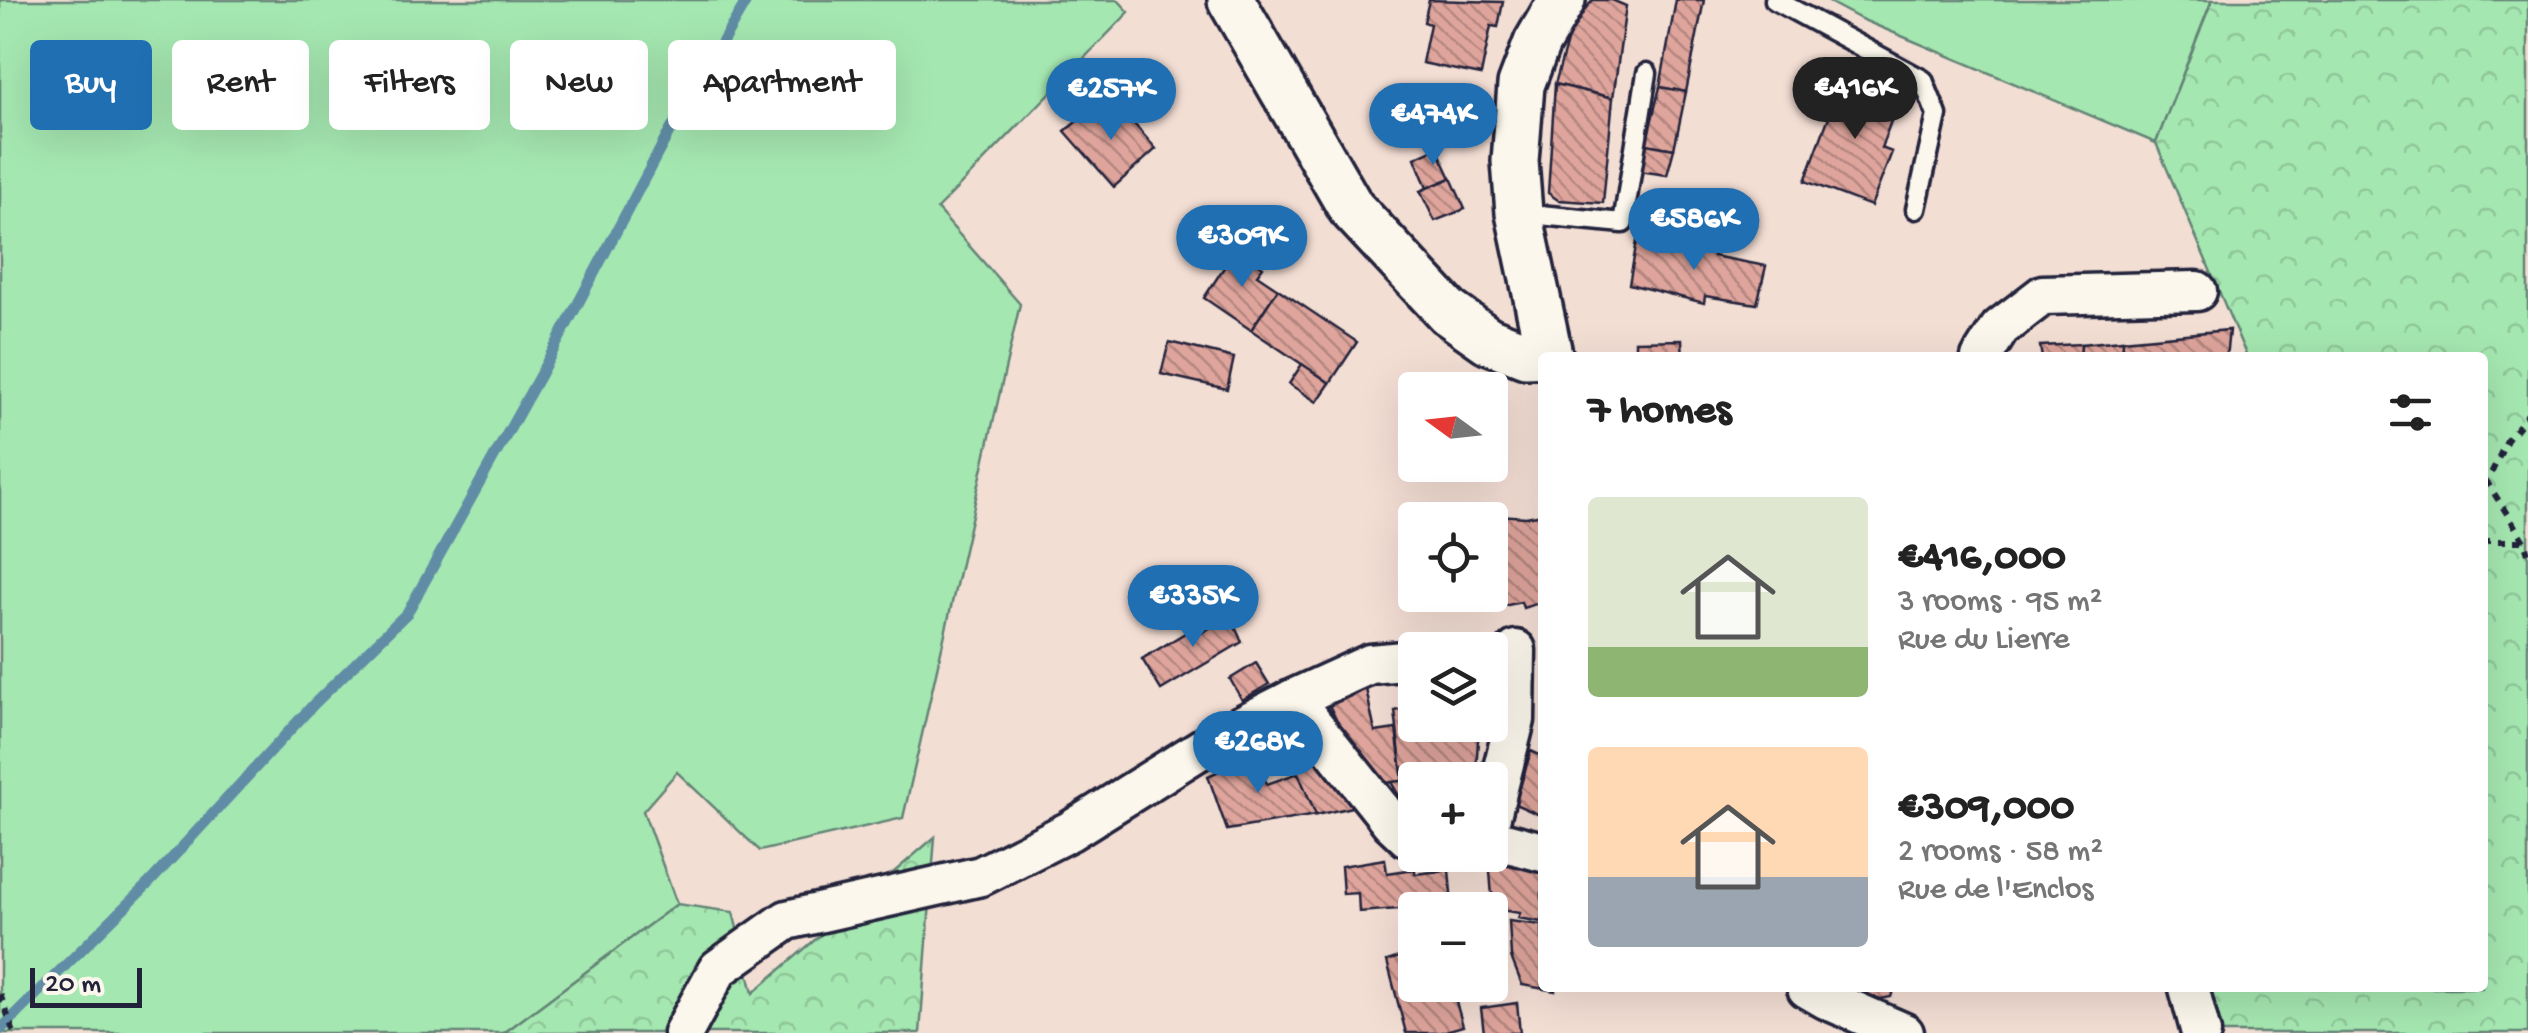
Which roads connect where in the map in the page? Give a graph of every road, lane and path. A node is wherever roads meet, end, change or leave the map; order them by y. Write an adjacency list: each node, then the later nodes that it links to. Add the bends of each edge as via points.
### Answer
1 (1231, 0): 10 (street, via 1351,208 1448,312 1488,340)
2 (1562, 0): 6 (street, via 1521,85)
3 (1775, 0): 5 (lane, via 1923,80 1937,115)
4 (1646, 73): 6 (lane, via 1623,223)
5 (1916, 209)
6 (1519, 213): 8 (street)
7 (2198, 291): 9 (street, via 2042,295 2000,328)
8 (1549, 352)
9 (1985, 352)
10 (1538, 356)
11 (2528, 414): 12 (path, via 2506,440)
12 (2488, 480)
13 (2488, 484): 14 (path)
14 (2524, 541): 15 (path); 16 (path)
15 (2488, 542)
16 (2528, 553)
17 (1516, 648): 20 (street)
18 (1398, 662): 19 (street, via 1370,664)
19 (1293, 699): 22 (street); 29 (street, via 981,876 787,920 718,969)
20 (1529, 726): 21 (street)
21 (1508, 777)
22 (1398, 827)
23 (1508, 843): 24 (street)
24 (1538, 851)
25 (1813, 992): 30 (street)
26 (2190, 992): 31 (street)
27 (0, 994): 28 (path)
28 (14, 1033)
29 (683, 1033)
30 (1904, 1033)
31 (2202, 1033)

